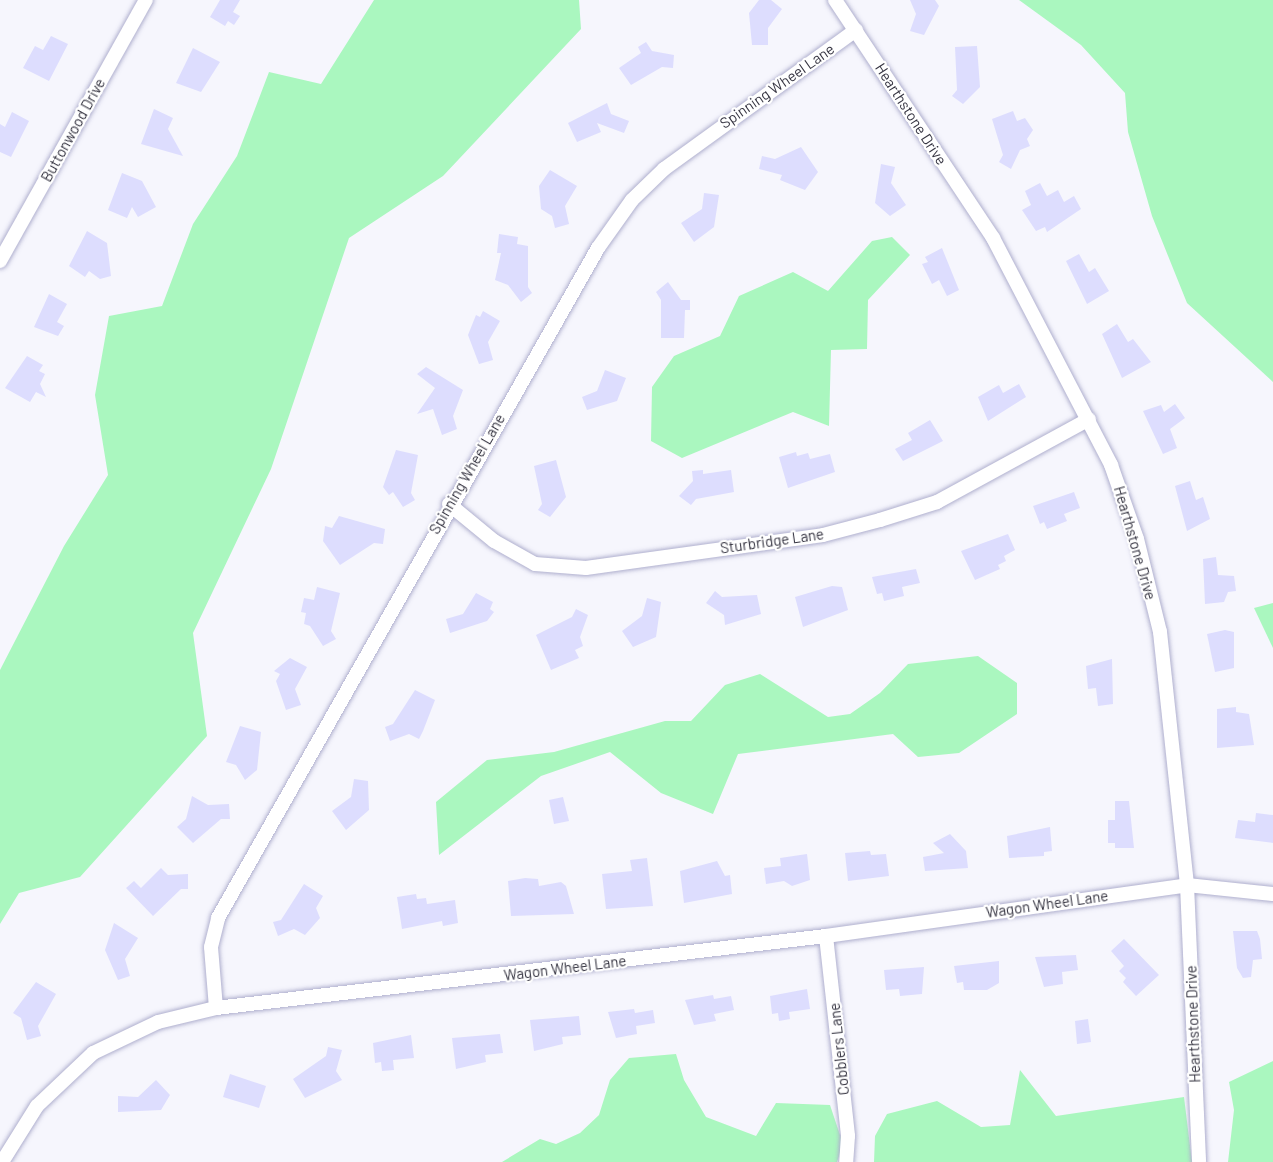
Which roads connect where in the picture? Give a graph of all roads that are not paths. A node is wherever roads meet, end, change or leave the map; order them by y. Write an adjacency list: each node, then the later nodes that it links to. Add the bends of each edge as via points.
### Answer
1 (146, 0): 4 (street, Buttonwood Drive)
2 (835, 0): 3 (street, Hearthstone Drive)
3 (856, 30): 5 (street, Hearthstone Drive, via 993,238); 6 (street, Spinning Wheel Lane, via 715,129 632,200 598,248)
4 (0, 261)
5 (1089, 419): 6 (street, Sturbridge Lane, via 937,502 880,520 824,535 586,568 535,564 494,541); 7 (street, Hearthstone Drive, via 1111,465 1137,539 1160,632)
6 (449, 504): 10 (street, Spinning Wheel Lane, via 218,918 211,947)
7 (1187, 885): 8 (street, Wagon Wheel Lane); 9 (street, Wagon Wheel Lane); 13 (street, Hearthstone Drive)
8 (1273, 894)
9 (826, 936): 10 (street, Wagon Wheel Lane); 12 (street, Cobblers Lane, via 848,1136)
10 (216, 1008): 11 (street, Wagon Wheel Lane, via 158,1022 93,1053 37,1106)
11 (2, 1162)
12 (846, 1162)
13 (1199, 1162)

